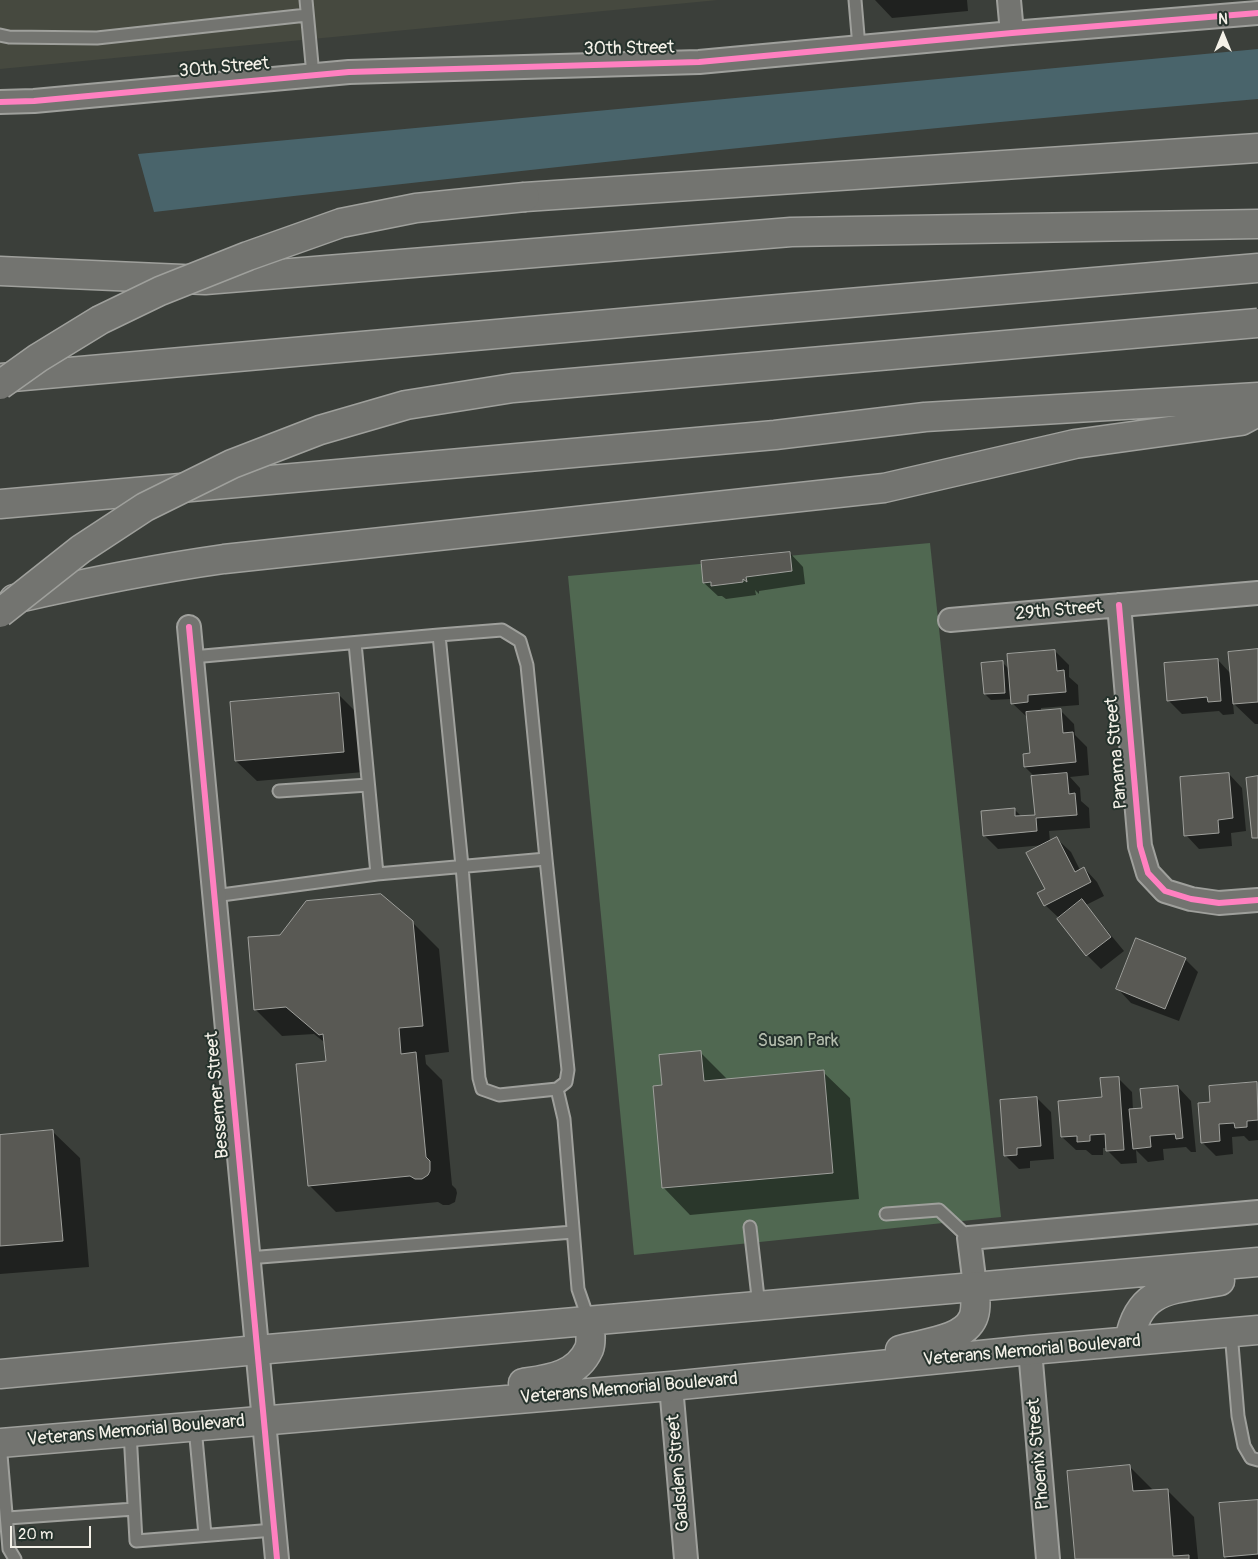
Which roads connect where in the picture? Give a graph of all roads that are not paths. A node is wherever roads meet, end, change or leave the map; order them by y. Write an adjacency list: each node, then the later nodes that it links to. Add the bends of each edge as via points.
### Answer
1 (306, 0): 5 (lane)
2 (855, 0): 8 (lane)
3 (1009, 0): 6 (street)
4 (1258, 13): 6 (street, 30th Street)
5 (307, 15): 7 (lane, via 97,38); 9 (lane)
6 (1012, 33): 8 (street, 30th Street)
7 (0, 35)
8 (859, 47): 9 (street, 30th Street, via 699,62)
9 (313, 75): 10 (street, 30th Street)
10 (0, 102)
11 (1258, 148): 17 (main road, bridge, via 525,197 416,208 341,223 160,291 100,320)
12 (1258, 224): 14 (main road, via 791,232 204,280)
13 (1258, 268): 16 (main road, bridge)
14 (0, 271)
15 (1258, 323): 24 (main road, bridge, via 513,388 406,405 320,430 232,464 145,507 82,549)
16 (0, 378)
17 (0, 386)
18 (1258, 397): 20 (main road, bridge, via 925,417 775,435)
19 (1258, 412): 22 (main road, via 1241,421 1075,444 884,488 224,559 96,580)
20 (0, 504)
21 (1258, 593): 23 (street, 29th Street)
22 (0, 602)
23 (1119, 605): 25 (street, 29th Street); 36 (street, Panama Street, via 1140,846 1148,873 1165,891 1191,899 1219,903)
24 (0, 613)
25 (950, 620)
26 (189, 627): 29 (street, Bessemer Street)
27 (439, 635): 28 (lane); 32 (lane, via 502,630 520,641 527,665); 33 (lane)
28 (356, 643): 29 (lane); 30 (lane)
29 (192, 657): 35 (street, Bessemer Street)
30 (368, 785): 31 (lane); 34 (lane)
31 (279, 791)
32 (546, 859): 33 (lane); 37 (lane, via 568,1070 566,1082)
33 (462, 866): 34 (lane); 37 (lane, via 482,1089 499,1095)
34 (377, 874): 35 (lane)
35 (214, 896): 43 (street, Bessemer Street)
36 (1258, 900)
37 (557, 1089): 41 (lane, via 564,1119)
38 (1258, 1212): 42 (street)
39 (886, 1214): 42 (lane, via 939,1210)
40 (750, 1227): 47 (lane)
41 (573, 1232): 43 (lane); 48 (lane, via 578,1289)
42 (969, 1238): 46 (street)
43 (248, 1258): 52 (street, Bessemer Street)
44 (1258, 1262): 46 (main road)
45 (1258, 1273): 51 (main road, via 1159,1293 1139,1311 1132,1324)
46 (976, 1286): 47 (main road); 54 (main road, via 974,1317 966,1328 950,1337)
47 (759, 1306): 48 (main road)
48 (589, 1321): 52 (main road); 57 (main road, via 590,1347 577,1367 556,1378)
49 (1258, 1330): 50 (main road, Veterans Memorial Boulevard)
50 (1231, 1332): 51 (main road, Veterans Memorial Boulevard); 62 (lane, via 1238,1416 1244,1446 1251,1458)
51 (1129, 1341): 53 (main road, Veterans Memorial Boulevard)
52 (257, 1350): 55 (main road); 58 (street, Bessemer Street)
53 (1030, 1350): 54 (main road, Veterans Memorial Boulevard); 70 (street, Phoenix Street)
54 (829, 1371): 56 (main road, Veterans Memorial Boulevard)
55 (0, 1374)
56 (671, 1386): 57 (main road, Veterans Memorial Boulevard); 69 (street, Gadsden Street)
57 (369, 1412): 58 (main road, Veterans Memorial Boulevard)
58 (265, 1420): 59 (main road, Veterans Memorial Boulevard); 65 (street, Bessemer Street)
59 (195, 1426): 60 (main road, Veterans Memorial Boulevard); 66 (lane)
60 (130, 1432): 61 (main road, Veterans Memorial Boulevard); 63 (lane)
61 (0, 1443): 64 (lane)
62 (1258, 1460)
63 (134, 1509): 64 (lane); 66 (lane, via 136,1541)
64 (8, 1518): 67 (lane, via 9,1549)
65 (274, 1530): 66 (lane); 68 (street, Bessemer Street)
66 (204, 1535)
67 (15, 1559)
68 (277, 1559)
69 (686, 1559)
70 (1048, 1559)

